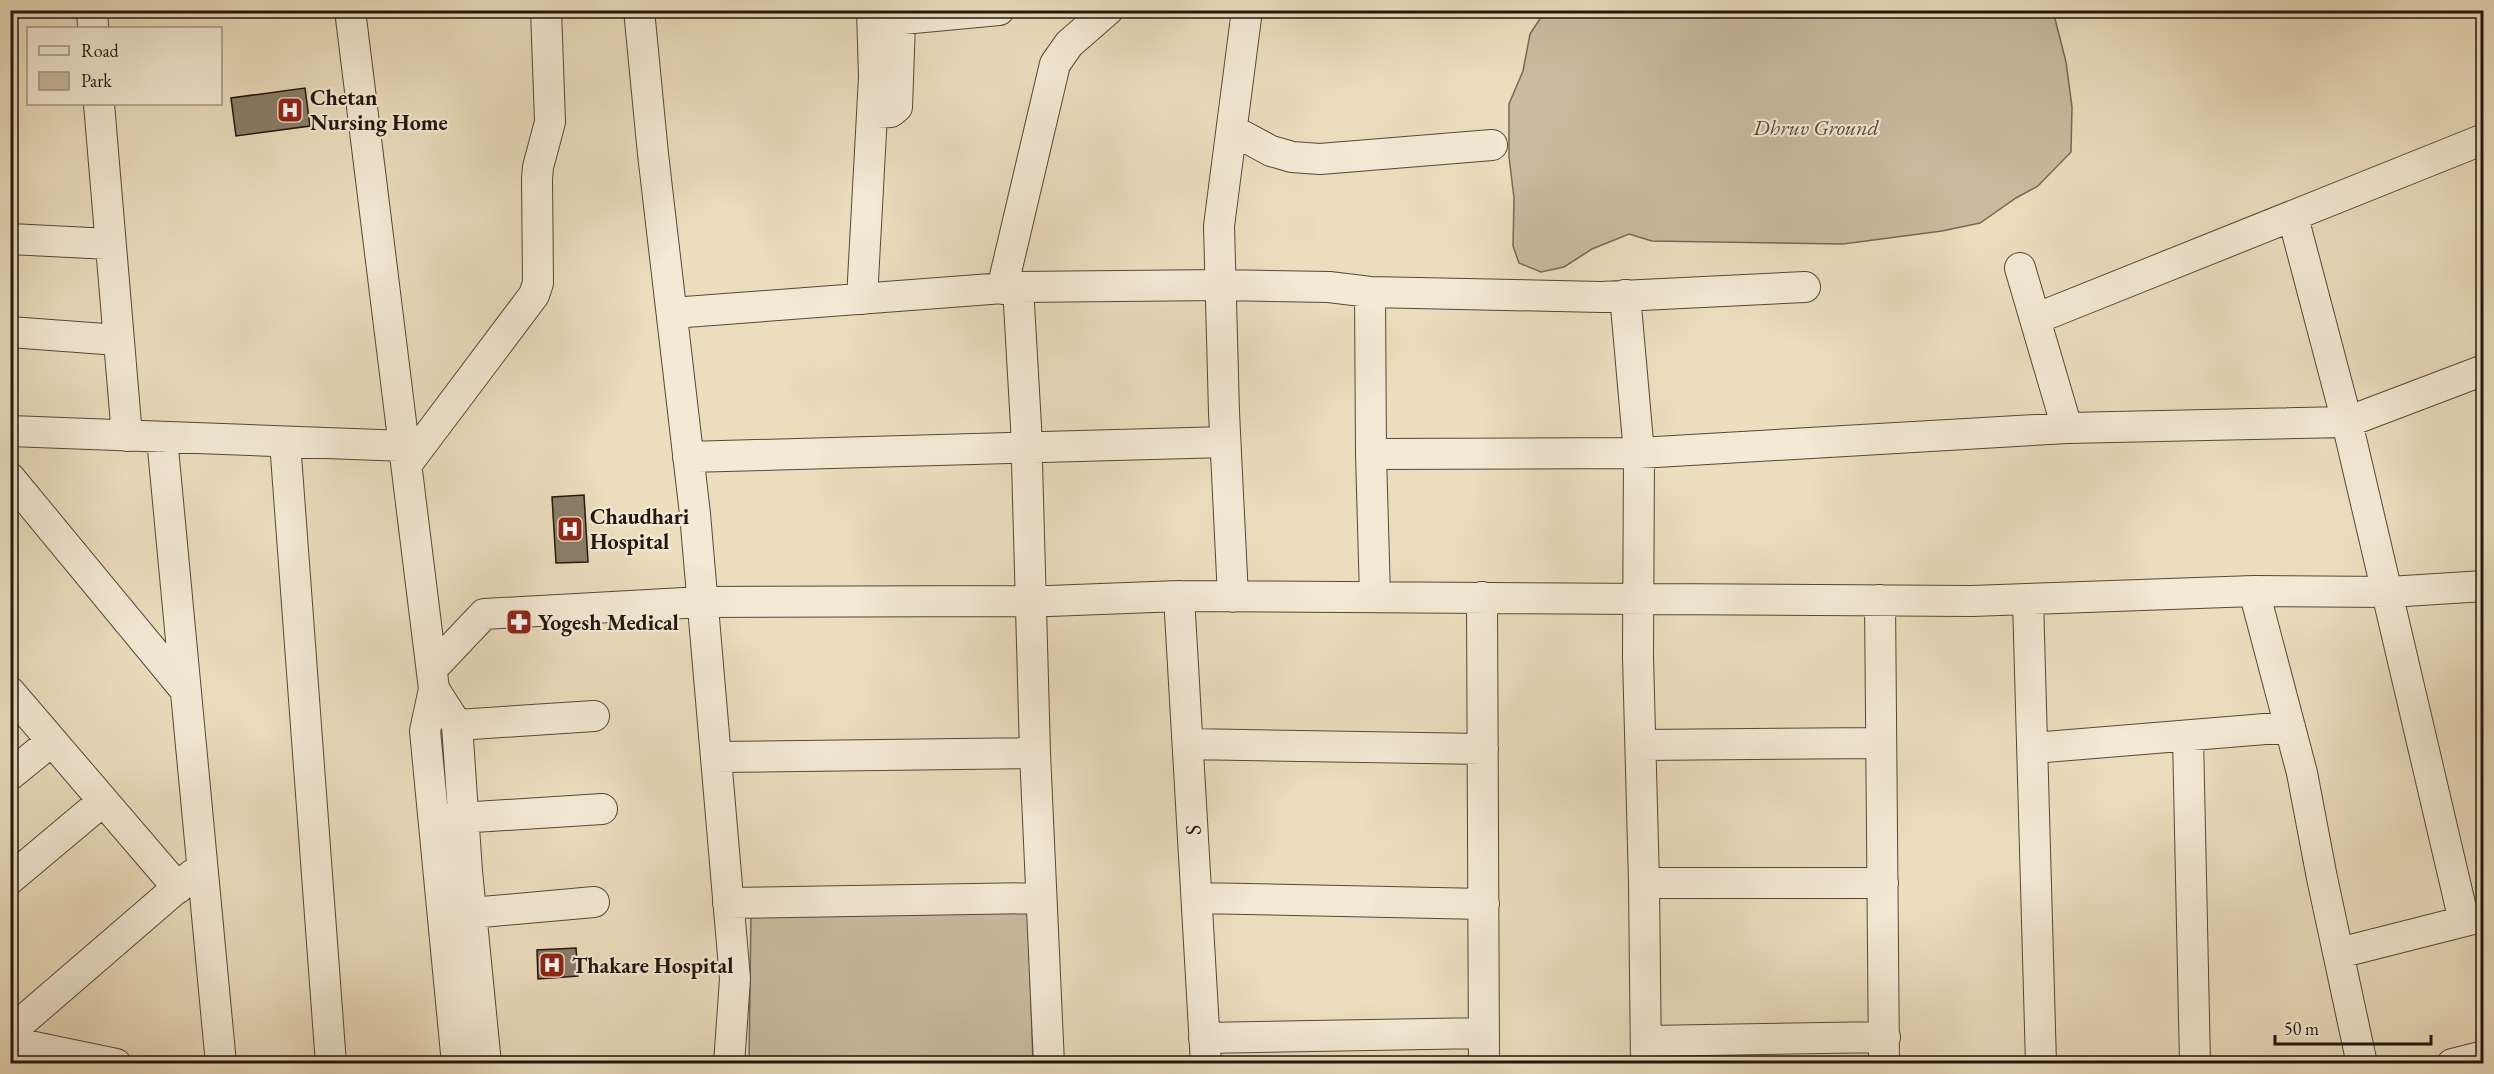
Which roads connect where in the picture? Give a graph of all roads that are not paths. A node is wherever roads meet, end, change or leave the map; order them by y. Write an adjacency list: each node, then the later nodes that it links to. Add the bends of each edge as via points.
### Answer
1 (92, 10): 9 (street)
2 (350, 10): 40 (street)
3 (546, 10): 40 (street, via 550,122 538,166 536,289)
4 (639, 10): 25 (street)
5 (872, 10): 11 (street)
6 (999, 10): 11 (street, via 903,19 897,107 891,112)
7 (1108, 10): 21 (street, via 1069,44 1055,64)
8 (1247, 10): 12 (street)
9 (93, 27)
10 (99, 105): 17 (street)
11 (872, 113): 24 (street)
12 (1232, 130): 14 (street, via 1271,151 1320,159); 19 (street, via 1219,226)
13 (2484, 139): 15 (street)
14 (1492, 145)
15 (2293, 217): 26 (street); 30 (street)
16 (10, 239): 17 (street)
17 (110, 244): 28 (street)
18 (2020, 268): 26 (street)
19 (1221, 285): 21 (street); 22 (street, via 1329,287); 36 (street)
20 (1805, 287): 23 (street)
21 (1010, 288): 24 (street); 37 (street)
22 (1370, 292): 23 (street); 39 (street)
23 (1625, 295): 38 (street)
24 (862, 299): 25 (street)
25 (672, 313): 41 (street)
26 (2035, 320): 31 (street)
27 (10, 332): 28 (street)
28 (118, 340): 33 (street)
29 (2484, 370): 30 (street)
30 (2347, 422): 31 (street); 45 (street)
31 (2067, 429): 38 (street)
32 (10, 431): 33 (street)
33 (127, 436): 34 (street)
34 (162, 438): 35 (street); 57 (street)
35 (285, 442): 40 (street); 96 (street)
36 (1225, 442): 37 (street); 47 (street)
37 (1026, 448): 41 (street); 53 (street)
38 (1638, 453): 39 (street); 50 (street)
39 (1371, 454): 48 (street)
40 (406, 455): 55 (street)
41 (688, 457): 54 (street)
42 (10, 478): 57 (street)
43 (2484, 586): 45 (street)
44 (2254, 591): 45 (street); 52 (street); 60 (street)
45 (2389, 592): 85 (street)
46 (1179, 596): 47 (street); 53 (street); 64 (street, S)
47 (1233, 597): 48 (street)
48 (1375, 597): 49 (street)
49 (1482, 597): 50 (street); 67 (street)
50 (1640, 598): 51 (street); 65 (street)
51 (1880, 600): 52 (street); 63 (street)
52 (2028, 600): 66 (street)
53 (1030, 601): 54 (street); 68 (street)
54 (702, 602): 55 (street, via 484,614); 69 (street)
55 (433, 679): 59 (street); 73 (street, via 425,730)
56 (10, 692): 62 (street)
57 (186, 692): 74 (street)
58 (594, 716): 59 (street)
59 (457, 725): 73 (street)
60 (2290, 727): 61 (street); 86 (street)
61 (2188, 736): 66 (street); 103 (street)
62 (52, 741): 70 (street); 71 (street)
63 (1881, 743): 65 (street); 77 (street)
64 (1188, 744): 67 (street); 80 (street, S)
65 (1641, 745): 76 (street)
66 (2032, 748): 102 (street)
67 (1483, 749): 83 (street)
68 (1035, 753): 69 (street); 79 (street)
69 (716, 757): 82 (street)
70 (10, 775)
71 (103, 801): 75 (street); 78 (street)
72 (603, 809): 73 (street)
73 (449, 819): 84 (street); 97 (street)
74 (202, 866): 78 (street); 95 (street)
75 (10, 879)
76 (1644, 883): 77 (street); 92 (street)
77 (1883, 883): 90 (street)
78 (178, 888): 87 (street)
79 (1041, 898): 82 (street); 100 (street)
80 (1197, 898): 83 (street); 91 (street, S)
81 (594, 902): 84 (street)
82 (728, 903): 99 (street, via 735,979)
83 (1484, 904): 88 (street)
84 (471, 913): 98 (street)
85 (2474, 919): 86 (street)
86 (2339, 953): 104 (street)
87 (10, 1032)
88 (1484, 1033): 91 (street); 101 (street)
89 (10, 1042): 94 (street)
90 (1885, 1050): 92 (street)
91 (1205, 1051)
92 (1646, 1052)
93 (2484, 1056): 105 (street)
94 (116, 1064)
95 (221, 1064)
96 (331, 1064)
97 (457, 1064)
98 (486, 1064)
99 (729, 1064)
100 (1049, 1064)
101 (1484, 1064)
102 (2041, 1064)
103 (2195, 1064)
104 (2362, 1064)
105 (2452, 1064)

